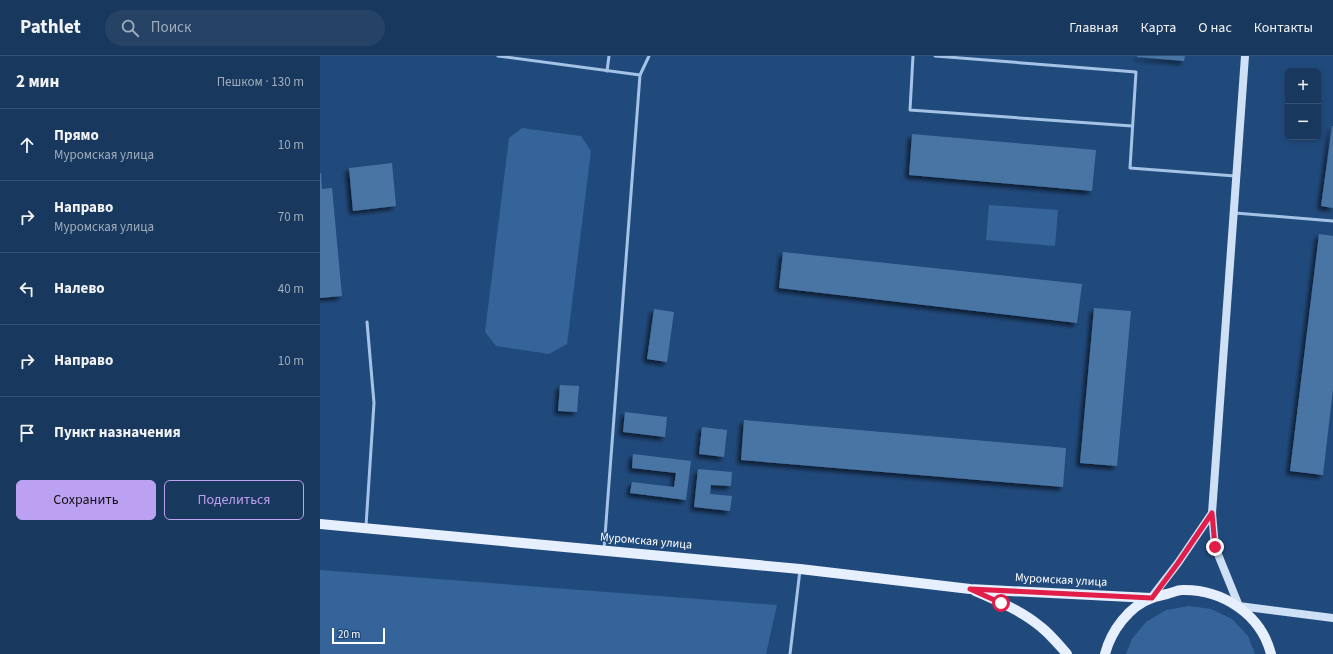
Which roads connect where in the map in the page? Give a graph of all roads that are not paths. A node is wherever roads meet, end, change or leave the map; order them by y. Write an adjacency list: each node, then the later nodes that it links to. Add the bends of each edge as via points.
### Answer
1 (498, 56): 7 (lane)
2 (609, 56): 7 (lane)
3 (649, 56): 8 (lane)
4 (913, 56): 9 (lane, via 910,110)
5 (935, 56): 9 (lane, via 1136,72)
6 (1245, 56): 10 (street)
7 (607, 71): 8 (lane)
8 (640, 75): 17 (lane)
9 (1132, 126): 10 (lane, via 1130,168)
10 (1236, 176): 11 (street)
11 (1234, 213): 12 (lane); 14 (street)
12 (1333, 221)
13 (367, 322): 16 (lane, via 374,403)
14 (1212, 513): 20 (street); 21 (street, via 1215,547)
15 (320, 524): 16 (main road, Муромская улица)
16 (366, 528): 17 (main road, Муромская улица)
17 (604, 550): 18 (main road, Муромская улица)
18 (800, 569): 19 (main road, Муромская улица); 23 (lane)
19 (970, 589): 20 (main road, Муромская улица); 24 (main road, Муромская улица, via 1028,618 1041,627)
20 (1152, 598): 21 (main road, via 1181,590 1211,593); 25 (main road, via 1137,606 1124,618 1114,631)
21 (1239, 606): 22 (street); 26 (main road, via 1258,625)
22 (1333, 618)
23 (790, 654)
24 (1067, 654)
25 (1105, 654)
26 (1271, 654)

